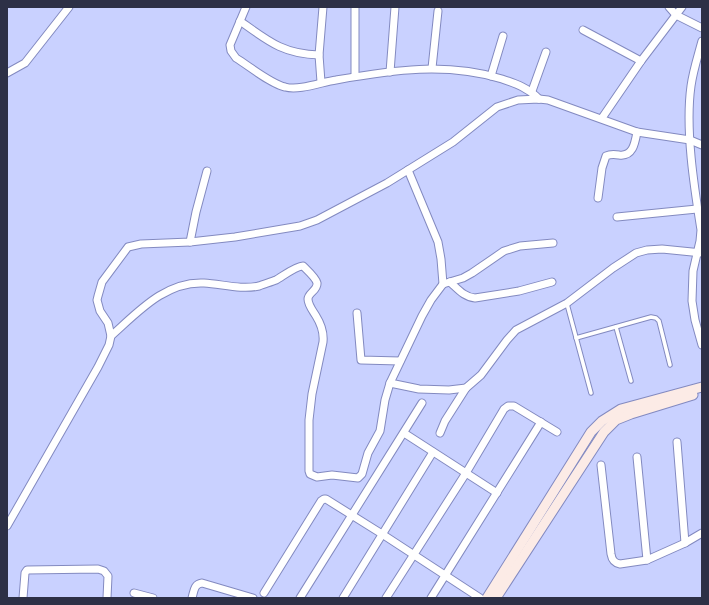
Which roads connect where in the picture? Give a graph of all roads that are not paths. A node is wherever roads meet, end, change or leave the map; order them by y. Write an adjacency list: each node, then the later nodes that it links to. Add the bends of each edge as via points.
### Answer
1 (69, 7): 20 (street, via 25,63)
2 (246, 7): 10 (street)
3 (323, 7): 16 (street)
4 (355, 7): 21 (street)
5 (395, 7): 19 (street)
6 (669, 7): 9 (street)
7 (682, 7): 9 (street)
8 (438, 11): 18 (street)
9 (676, 15): 11 (street); 17 (street)
10 (240, 21): 16 (street, via 282,48 302,54); 23 (street, via 230,45 236,58 286,88)
11 (702, 28)
12 (583, 30): 17 (street)
13 (503, 36): 22 (street)
14 (702, 41): 28 (street, via 691,86)
15 (546, 52): 24 (street)
16 (319, 55): 23 (street)
17 (640, 60): 26 (street)
18 (432, 68): 19 (street); 22 (street)
19 (390, 72): 21 (street)
20 (7, 73)
21 (355, 76): 23 (street)
22 (491, 76): 24 (street)
23 (321, 82)
24 (532, 91): 25 (street)
25 (540, 99): 26 (street); 30 (street, via 518,100 497,107 453,142)
26 (602, 118): 27 (street)
27 (637, 132): 28 (street); 32 (street, via 634,145 627,155 606,156)
28 (690, 140): 29 (street); 33 (street)
29 (702, 145)
30 (408, 170): 35 (street, via 324,217 300,226); 39 (street, via 438,242)
31 (207, 171): 35 (street)
32 (598, 198)
33 (697, 209): 34 (street); 37 (street, via 700,230)
34 (617, 217)
35 (190, 242): 43 (street, via 141,244 128,248 102,282 97,300)
36 (553, 243): 39 (street, via 520,246 504,251 472,274)
37 (699, 252): 40 (street, via 662,249 636,254); 45 (street, via 693,271 692,301)
38 (552, 282): 39 (street, via 519,291 475,298 464,295)
39 (447, 283): 46 (street, via 431,300)
40 (567, 302): 44 (lane); 51 (street, via 516,330 481,375)
41 (356, 313): 46 (street, via 361,360)
42 (616, 327): 44 (lane); 47 (lane, via 656,318 659,321); 48 (lane)
43 (111, 336): 49 (street, via 154,298 180,286 202,283 234,287 258,286 300,266 305,267 317,284 308,299 324,335 312,394 310,420 309,471 317,477 361,476 368,453 380,431); 66 (street, via 98,367)
44 (576, 338): 52 (lane)
45 (702, 345)
46 (400, 361): 49 (street)
47 (670, 365)
48 (631, 381)
49 (390, 383): 51 (street, via 419,389)
50 (702, 387): 85 (street, via 621,409 602,421 591,432)
51 (466, 388): 58 (street)
52 (591, 393)
53 (702, 393): 86 (street, via 616,420 604,432)
54 (422, 403): 57 (street)
55 (541, 422): 56 (street); 63 (street, via 514,406 508,406); 64 (street)
56 (557, 432)
57 (404, 433): 60 (street); 65 (street)
58 (440, 433)
59 (677, 442): 69 (street)
60 (433, 452): 63 (street); 68 (street)
61 (637, 457): 71 (street)
62 (601, 464): 71 (street, via 612,560 620,564)
63 (466, 473): 64 (street); 70 (street)
64 (497, 493): 72 (street)
65 (352, 515): 68 (street); 74 (street, via 326,499 321,501); 80 (street)
66 (7, 526)
67 (702, 533): 69 (street)
68 (382, 534): 70 (street); 81 (street)
69 (685, 543): 71 (street)
70 (413, 554): 72 (street); 82 (street)
71 (647, 560)
72 (445, 575): 83 (street); 84 (street)
73 (134, 593): 77 (street)
74 (264, 594)
75 (23, 598): 76 (street, via 27,570 98,569 108,576)
76 (107, 598)
77 (153, 598)
78 (192, 598): 79 (street, via 195,586 202,583)
79 (253, 598)
80 (300, 598)
81 (343, 598)
82 (386, 598)
83 (432, 598)
84 (480, 598)
85 (487, 598)
86 (496, 598)

